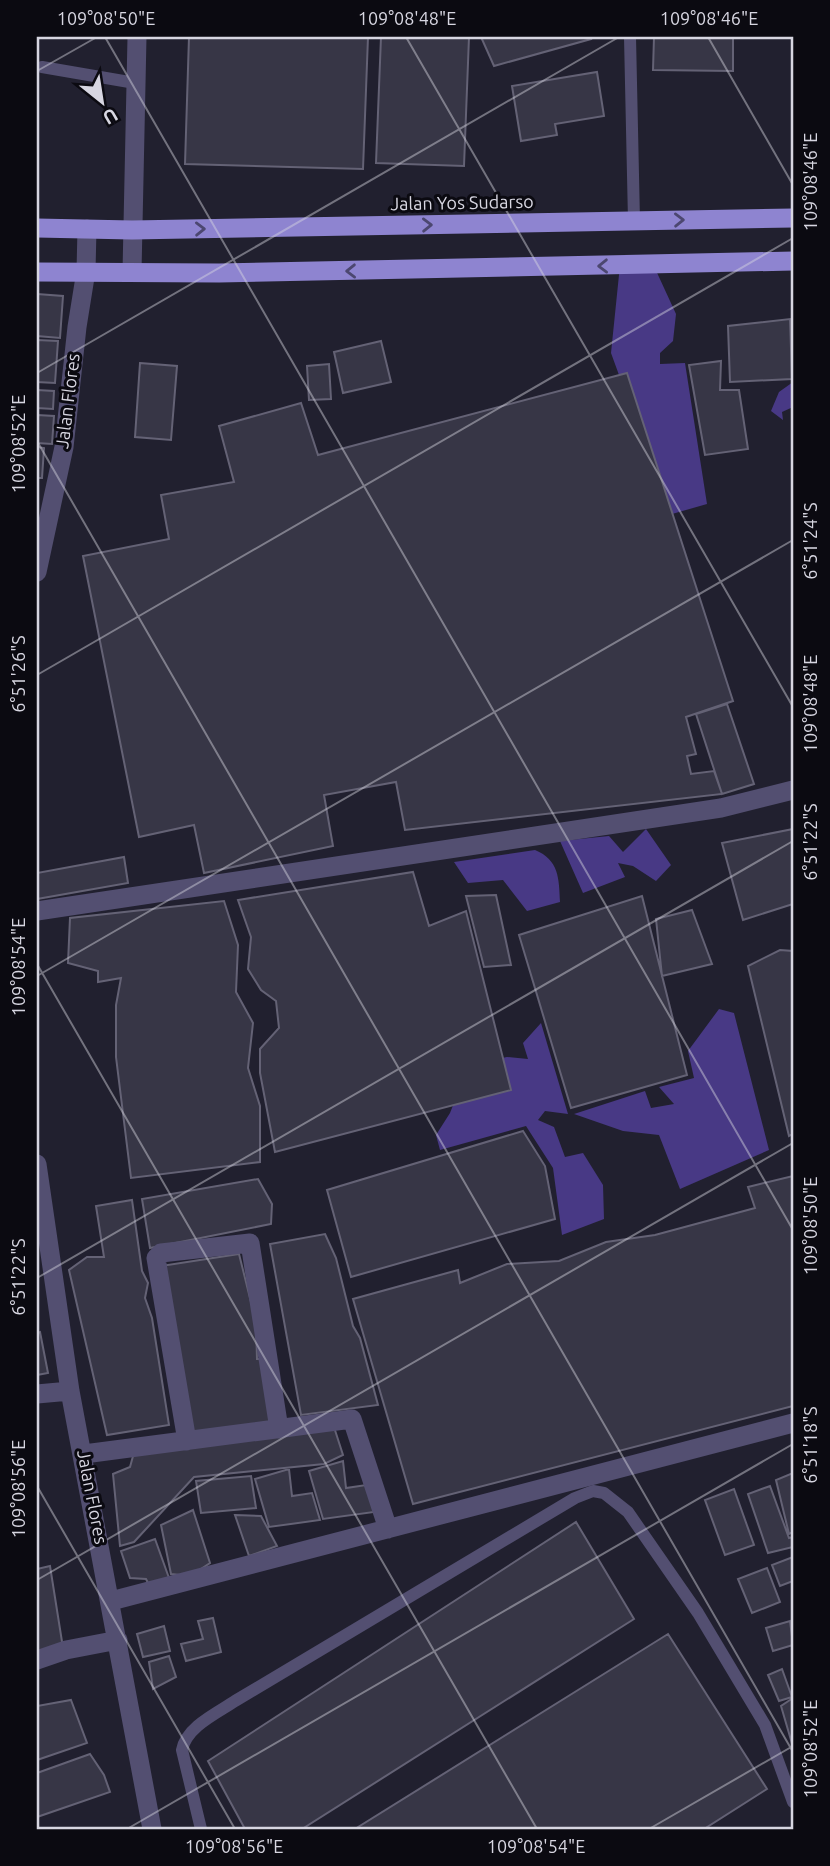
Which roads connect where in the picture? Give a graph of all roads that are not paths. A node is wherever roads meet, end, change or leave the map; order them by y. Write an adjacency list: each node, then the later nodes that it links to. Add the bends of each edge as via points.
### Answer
1 (137, 37): 4 (street)
2 (630, 37): 6 (lane)
3 (42, 67): 4 (lane)
4 (135, 82): 9 (street)
5 (793, 218): 6 (highway, Jalan Yos Sudarso, one-way to 5)
6 (634, 221): 9 (highway, Jalan Yos Sudarso, one-way to 6)
7 (37, 228): 8 (highway, Jalan Yos Sudarso)
8 (87, 229): 9 (highway, Jalan Yos Sudarso); 11 (street, Jalan Flores)
9 (132, 230): 13 (street)
10 (793, 261): 13 (highway, one-way to 13)
11 (86, 271): 12 (highway); 13 (highway); 14 (street, Jalan Flores, via 64,447)
12 (37, 272)
13 (132, 272)
14 (37, 572)
15 (793, 790): 16 (street, via 721,808)
16 (37, 911)
17 (37, 1164): 18 (street, Jalan Flores)
18 (70, 1391): 19 (street); 23 (street, Jalan Flores)
19 (37, 1394)
20 (793, 1423): 24 (street)
21 (278, 1429): 22 (street); 22 (street, via 250,1243 161,1252 156,1258); 24 (street, via 352,1419)
22 (187, 1441): 23 (street)
23 (84, 1454): 25 (street, Jalan Flores)
24 (388, 1528): 25 (street)
25 (111, 1601): 26 (street, Jalan Flores)
26 (118, 1640): 27 (street); 29 (street, Jalan Flores)
27 (37, 1660)
28 (793, 1802): 30 (lane, via 765,1725 698,1613 628,1512 611,1496 593,1491 564,1504 192,1731 182,1750)
29 (152, 1829)
30 (201, 1829)

